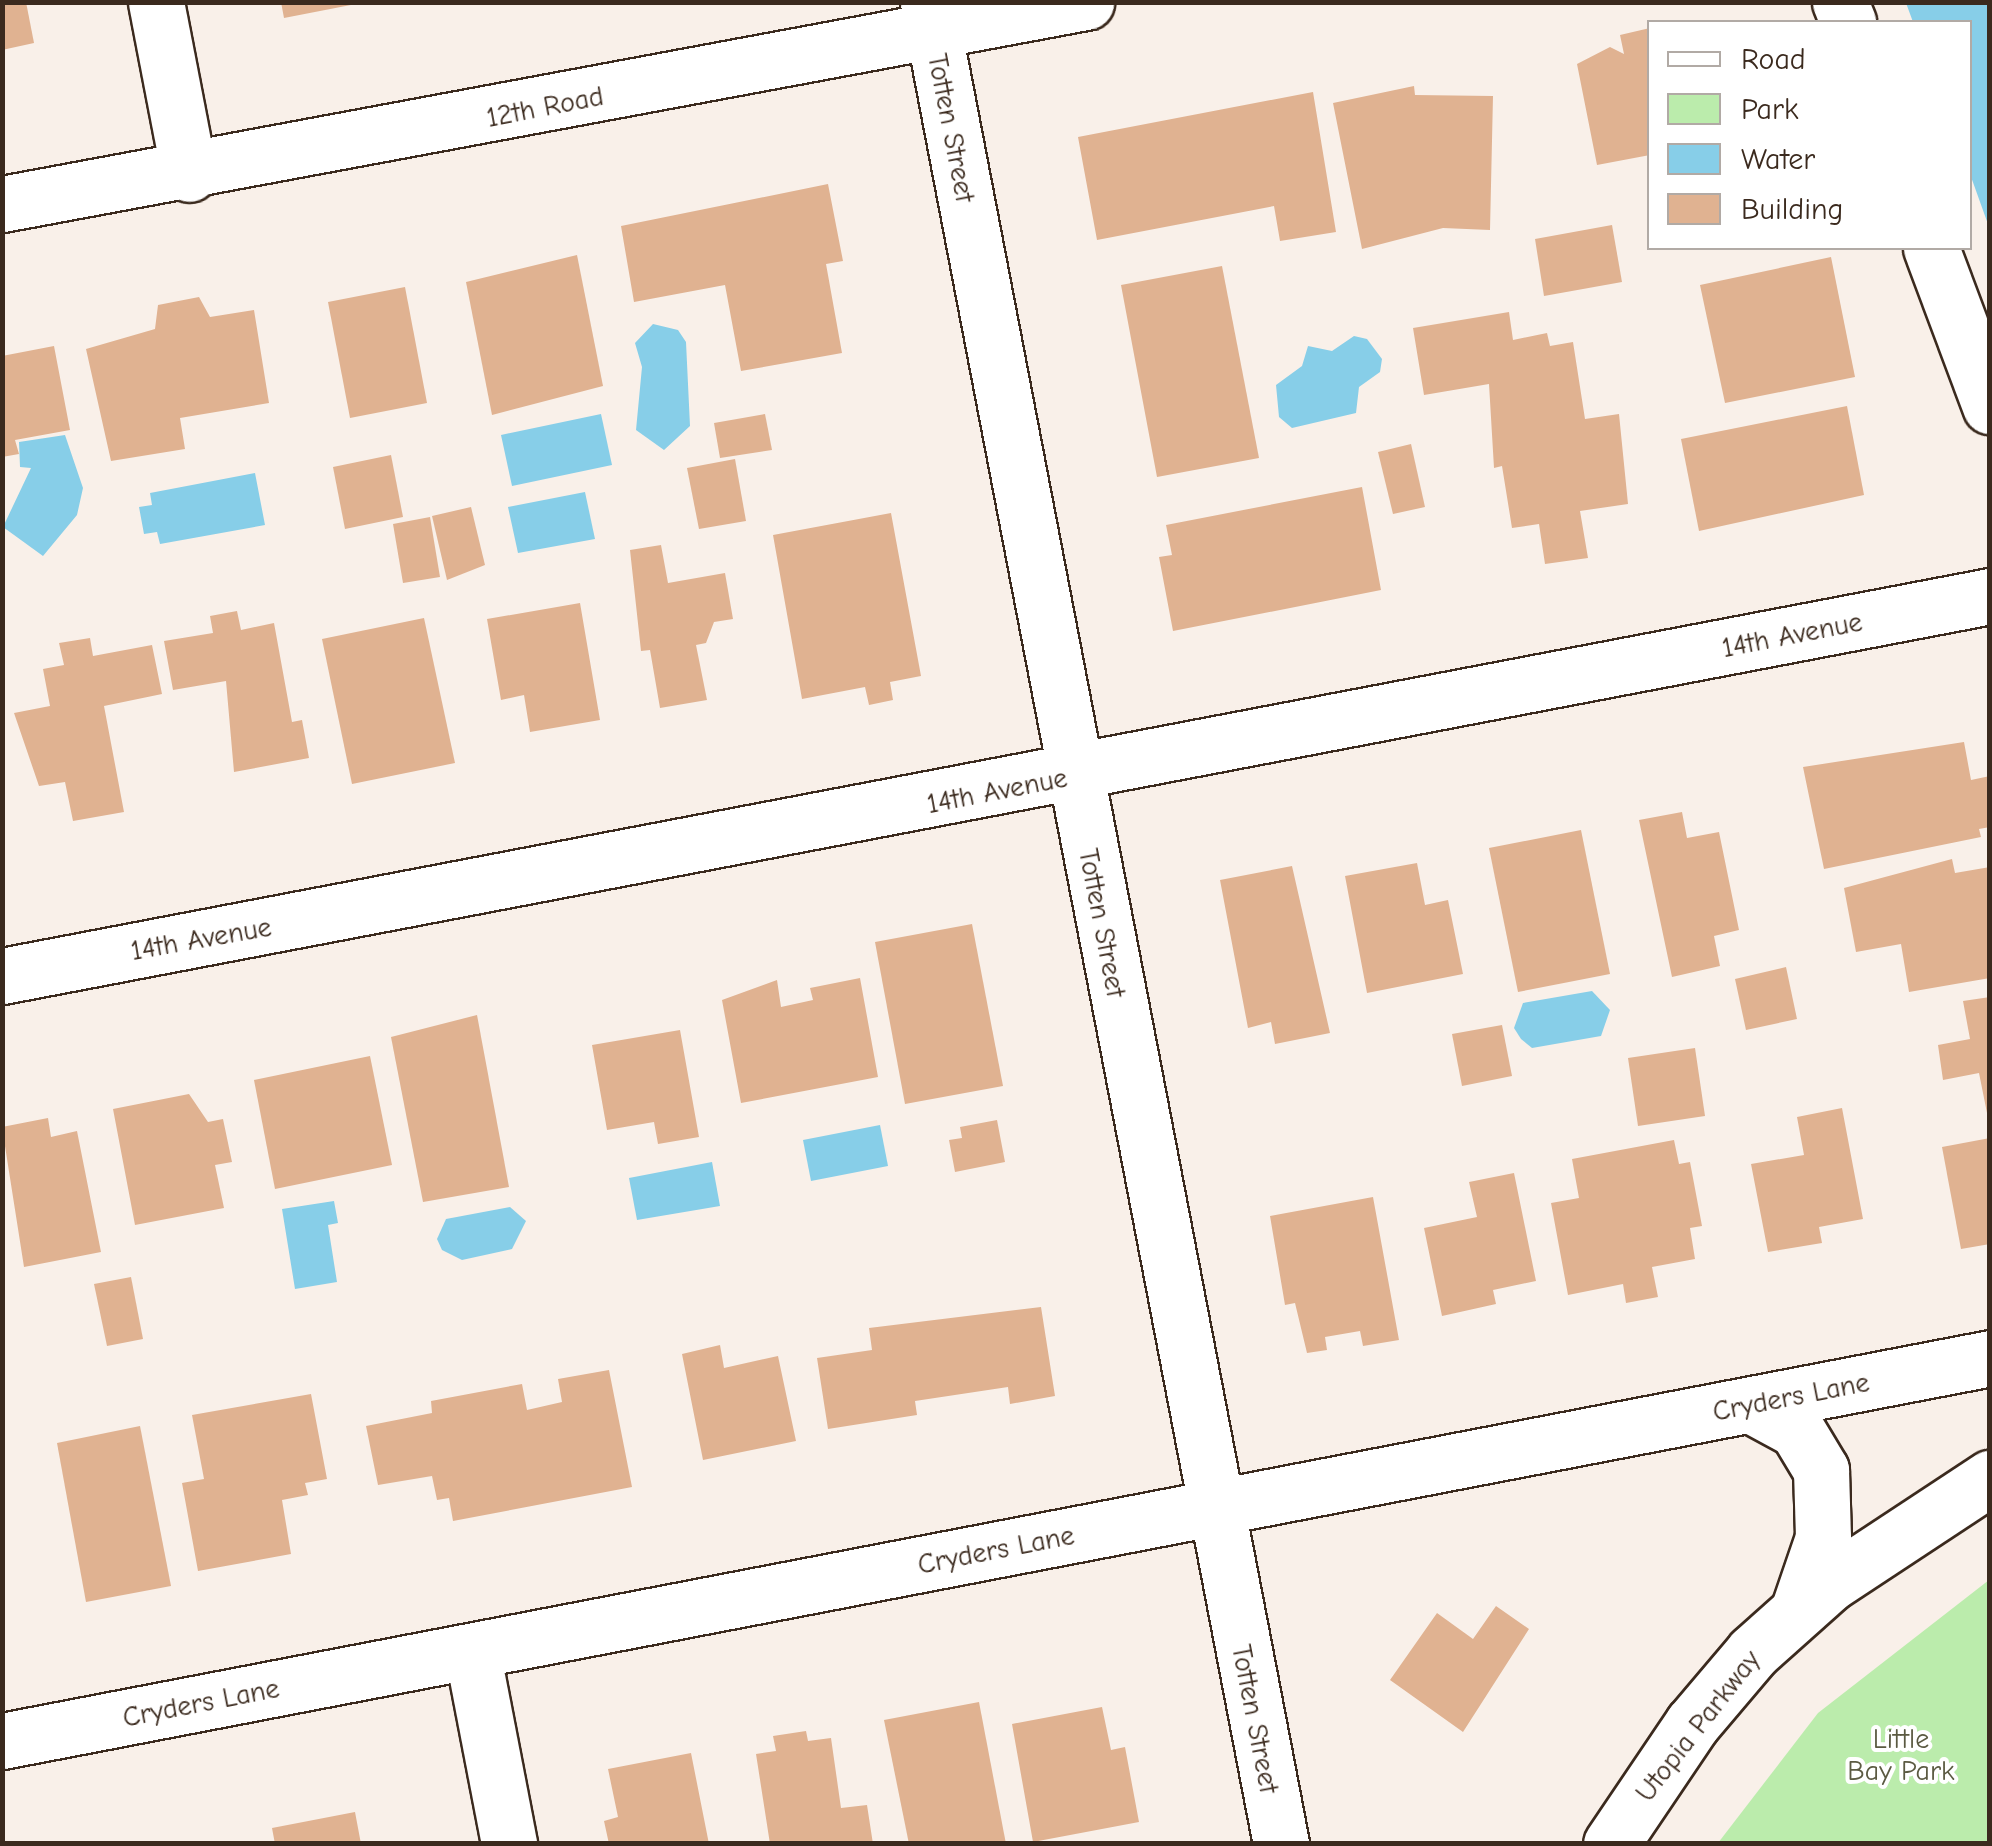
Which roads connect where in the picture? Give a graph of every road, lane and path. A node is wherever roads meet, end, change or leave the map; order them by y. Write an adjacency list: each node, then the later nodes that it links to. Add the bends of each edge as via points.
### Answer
1 (156, 2): 4 (street)
2 (1086, 2): 3 (street, 12th Road)
3 (931, 18): 4 (street, 12th Road); 9 (street, Totten Street)
4 (189, 174): 5 (street, 12th Road)
5 (2, 204)
6 (1932, 250): 7 (street)
7 (1990, 406)
8 (1990, 596): 9 (street, 14th Avenue)
9 (1074, 776): 10 (street, 14th Avenue); 14 (street, Totten Street)
10 (2, 976)
11 (1990, 1358): 12 (street, Cryders Lane)
12 (1751, 1404): 14 (street, Cryders Lane); 15 (street, via 1797,1430 1821,1470 1822,1538)
13 (1990, 1478): 15 (street, Utopia Parkway)
14 (1214, 1508): 16 (street, Cryders Lane); 19 (street, Totten Street)
15 (1798, 1611): 20 (street, Utopia Parkway, via 1712,1699)
16 (472, 1651): 17 (street, Cryders Lane); 18 (street)
17 (2, 1741)
18 (509, 1844)
19 (1280, 1844)
20 (1611, 1844)

